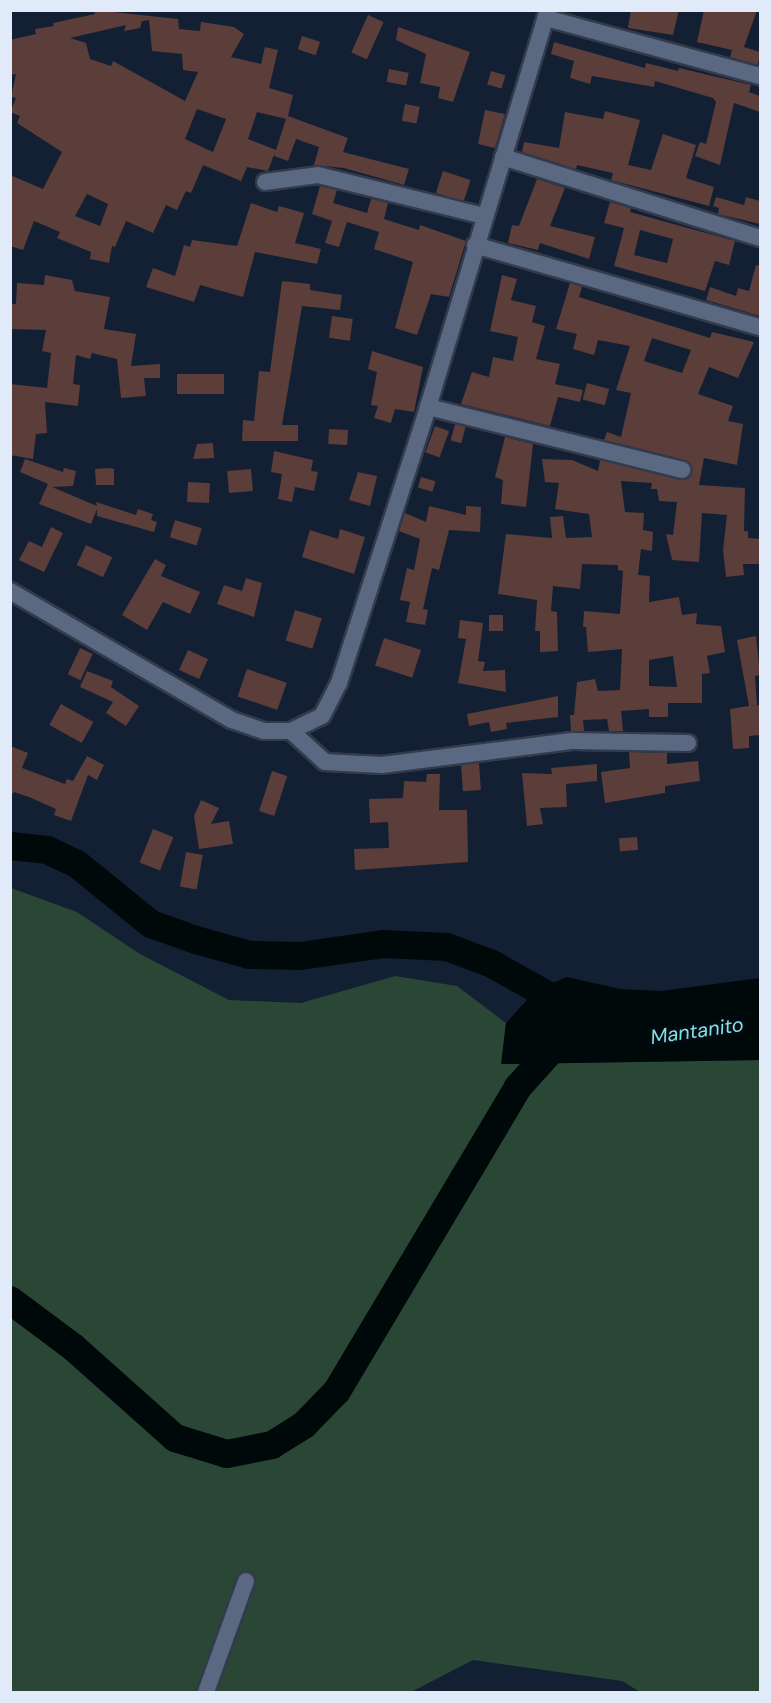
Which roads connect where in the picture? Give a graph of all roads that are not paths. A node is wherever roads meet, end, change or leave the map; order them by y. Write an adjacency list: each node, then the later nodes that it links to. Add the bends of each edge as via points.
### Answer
1 (547, 14): 2 (street); 3 (street)
2 (760, 76)
3 (503, 158): 5 (street); 6 (street)
4 (266, 182): 5 (street, via 318,175)
5 (484, 216): 7 (street)
6 (760, 238)
7 (475, 245): 8 (street); 9 (street)
8 (760, 327)
9 (428, 407): 10 (street); 12 (street, via 339,683 322,716)
10 (682, 470)
11 (10, 591): 12 (street, via 232,720 264,731)
12 (291, 731): 13 (street, via 325,762 382,765 573,741)
13 (688, 743)
14 (246, 1581): 15 (street)
15 (206, 1692)

